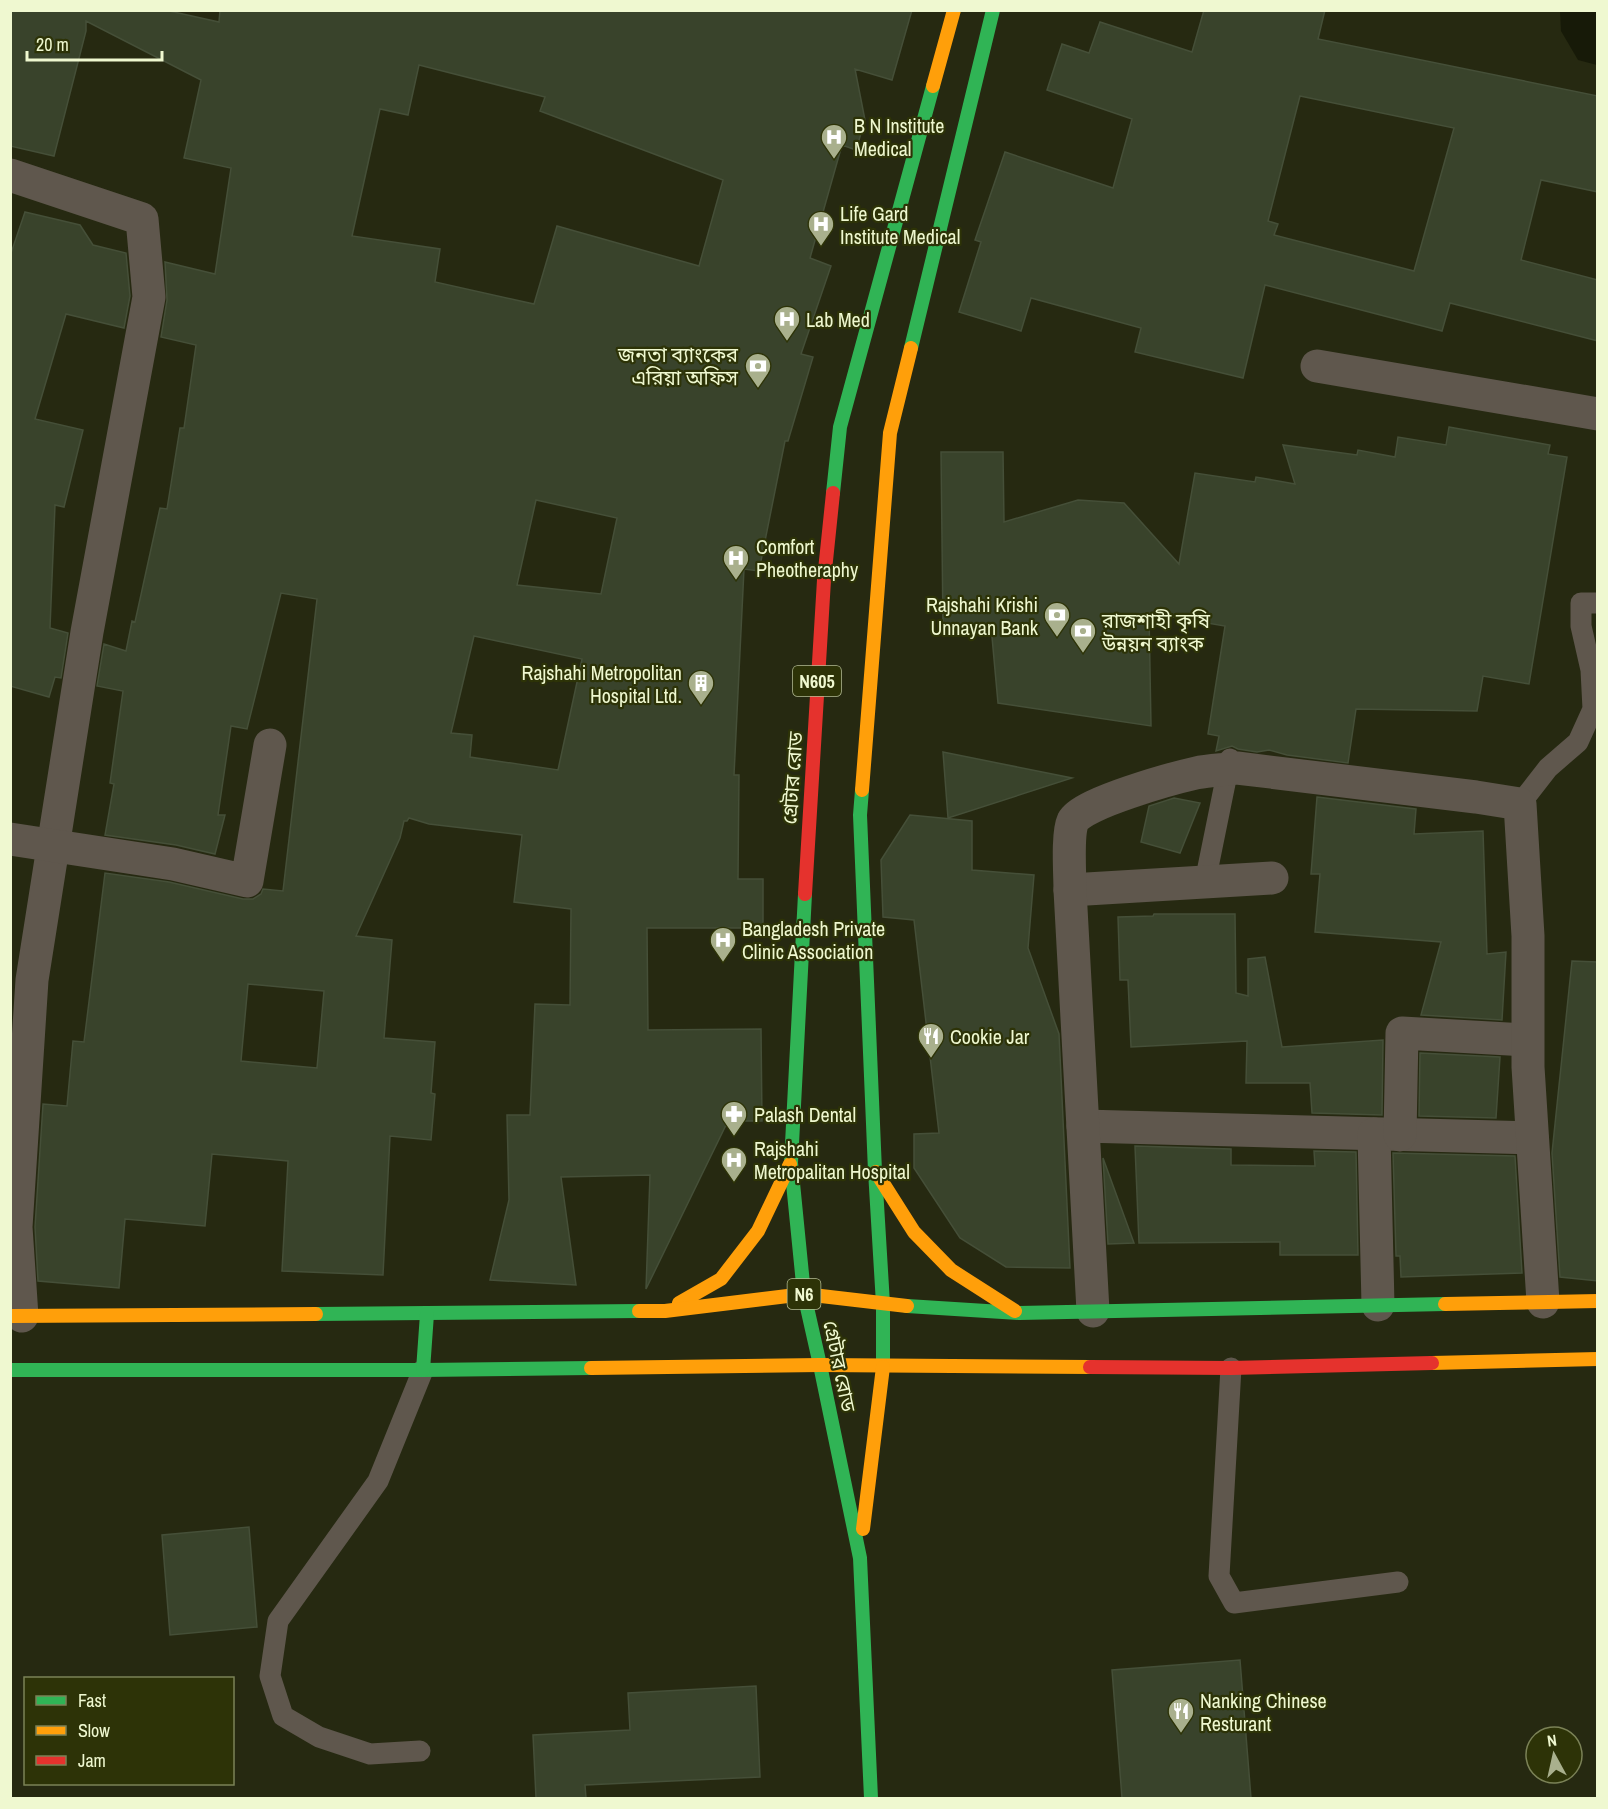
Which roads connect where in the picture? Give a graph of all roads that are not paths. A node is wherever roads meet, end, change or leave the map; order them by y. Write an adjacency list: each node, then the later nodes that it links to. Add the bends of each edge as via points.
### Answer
1 (954, 10): 19 (main road, গ্রেটার রোড / N605, via 840,427 824,580)
2 (993, 10): 20 (main road, গ্রেটার রোড / N605, via 890,433 860,815)
3 (10, 175): 11 (street, via 142,219 149,297 87,632)
4 (1317, 366): 5 (street)
5 (1598, 414)
6 (1598, 603): 9 (lane, via 1581,603 1593,709 1578,742 1548,768)
7 (270, 745): 11 (street, via 247,881 173,864)
8 (1230, 759): 13 (lane)
9 (1520, 804): 14 (street, via 1237,768 1199,772 1137,790 1080,813 1073,821 1070,838); 15 (street, via 1528,936)
10 (10, 839): 11 (street)
11 (54, 846): 30 (street, via 32,980 16,1227)
12 (1272, 878): 13 (street)
13 (1205, 882): 14 (street)
14 (1070, 890): 16 (street)
15 (1527, 1040): 17 (street, via 1402,1033); 18 (street)
16 (1083, 1126): 17 (street); 27 (street)
17 (1387, 1134): 18 (street); 25 (street)
18 (1532, 1138): 23 (street)
19 (790, 1163): 21 (main road, গ্রেটার রোড / N605); 26 (main road, via 758,1231 721,1279)
20 (875, 1171): 24 (main road, গ্রেটার রোড / N605); 28 (main road, via 914,1232 951,1270)
21 (804, 1294): 24 (main road, N6); 26 (main road, N6); 32 (main road, গ্রেটার রোড / N605)
22 (1598, 1301): 23 (main road, N6)
23 (1543, 1302): 25 (main road, N6)
24 (883, 1304): 28 (main road, N6); 33 (main road, গ্রেটার রোড / N605)
25 (1378, 1305): 27 (main road, N6)
26 (665, 1311): 29 (main road, N6)
27 (1092, 1311): 28 (main road, N6)
28 (1018, 1313)
29 (427, 1314): 30 (main road, N6); 36 (main road)
30 (16, 1316)
31 (1598, 1359): 34 (main road)
32 (820, 1365): 33 (main road); 36 (main road); 37 (main road, গ্রেটার রোড)
33 (883, 1367): 34 (main road); 37 (main road, গ্রেটার রোড)
34 (1231, 1368): 38 (lane, via 1219,1576 1233,1603)
35 (10, 1370): 36 (main road)
36 (423, 1370): 39 (lane, via 378,1481 278,1621 270,1676 283,1716 319,1737 370,1754)
37 (860, 1558): 40 (main road, গ্রেটার রোড)
38 (1398, 1582)
39 (420, 1751)
40 (871, 1798)

